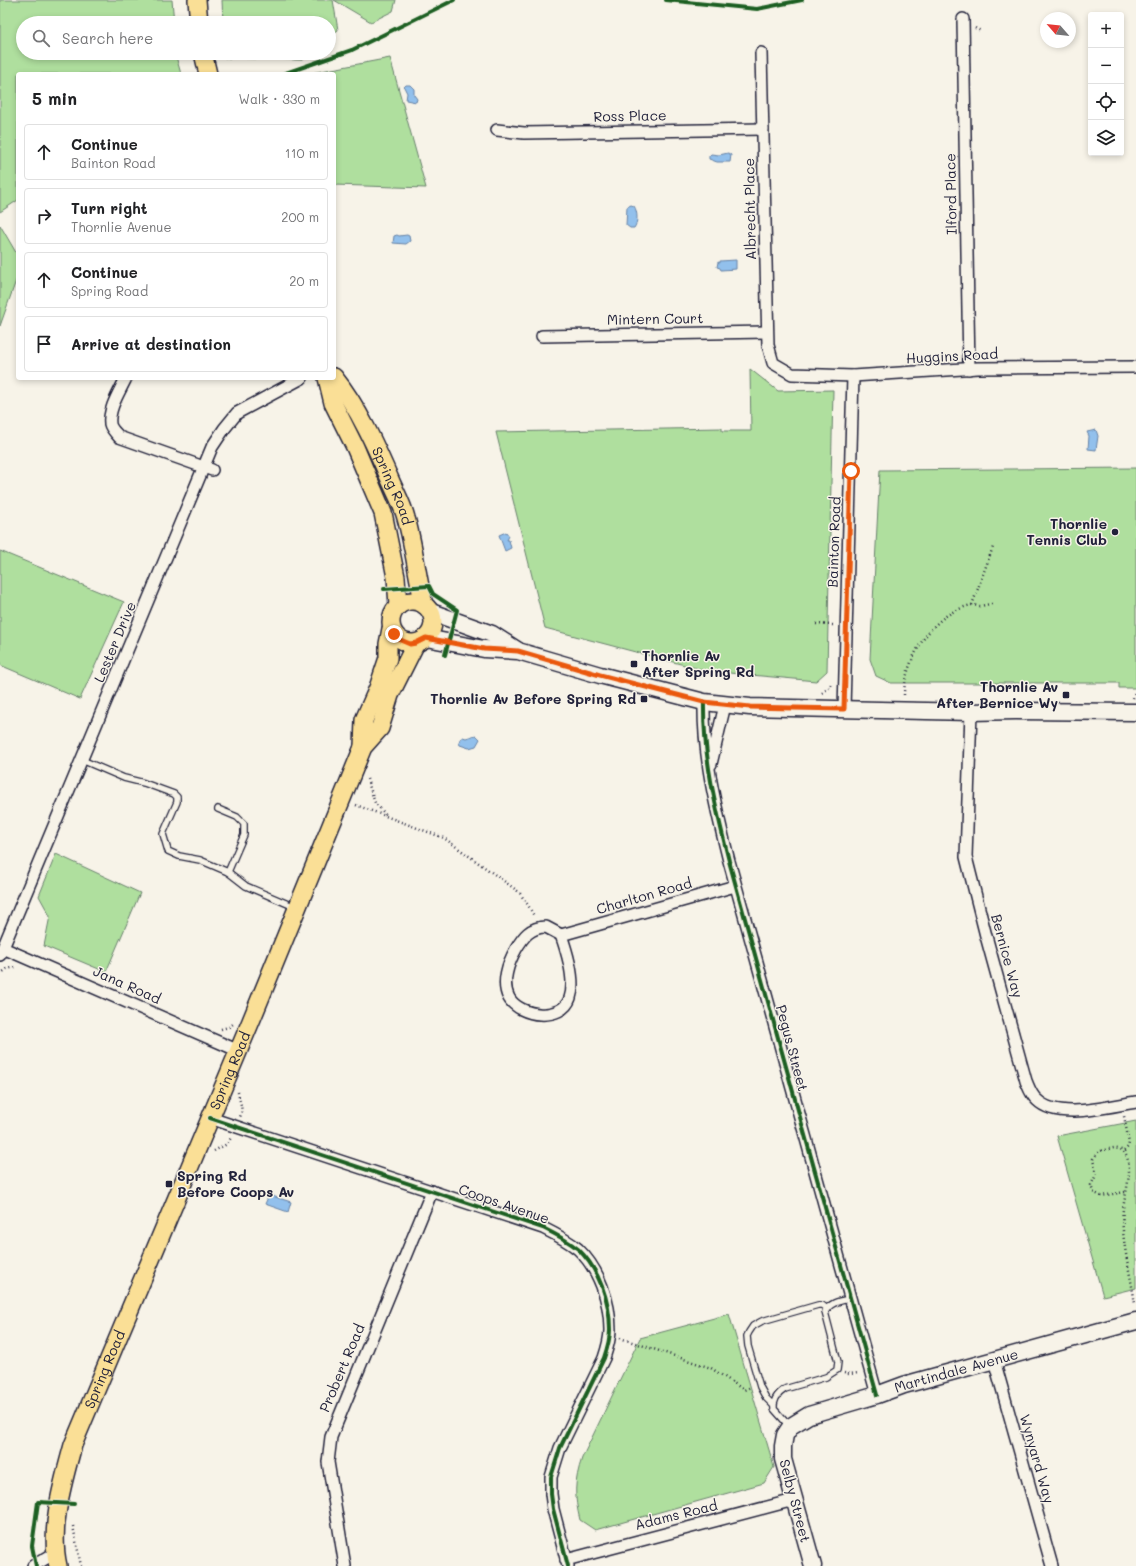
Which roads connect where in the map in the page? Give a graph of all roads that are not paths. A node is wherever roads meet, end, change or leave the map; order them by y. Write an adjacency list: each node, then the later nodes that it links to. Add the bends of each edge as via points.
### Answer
1 (197, 0): 2 (main road)
2 (198, 16)
3 (963, 19): 13 (street, Ilford Place)
4 (761, 53): 7 (street, Albrecht Place)
5 (205, 60): 6 (main road)
6 (208, 72)
7 (763, 129): 8 (street, Ross Place, via 524,133); 9 (street, Albrecht Place)
8 (497, 130)
9 (768, 332): 10 (street, Mintern Court); 11 (street, Albrecht Place)
10 (542, 336)
11 (773, 363): 14 (street, Huggins Road, via 792,374)
12 (1136, 367): 13 (street, Huggins Road)
13 (969, 369): 14 (street, Huggins Road)
14 (854, 376): 27 (street, Bainton Road)
15 (125, 380): 19 (street, via 113,407 110,423 119,437)
16 (298, 380): 19 (street, Lester Drive, via 237,413 212,447)
17 (328, 380): 20 (main road, Spring Road, via 333,403 355,447 382,513 396,577)
18 (336, 380): 21 (main road, Spring Road, via 348,395 384,465 406,516)
19 (208, 468): 31 (street, Lester Drive)
20 (398, 606): 21 (main road, via 411,601); 22 (main road, Spring Road, via 391,616)
21 (427, 608): 23 (main road, Spring Road, via 433,626); 24 (main road, via 492,634)
22 (391, 629): 23 (main road, via 398,639 410,644); 30 (main road, Spring Road, via 388,658 364,720)
23 (421, 641): 24 (main road); 30 (main road, Spring Road, via 390,695 380,728)
24 (518, 651): 25 (main road)
25 (704, 702): 26 (main road); 32 (street, Pegus Street)
26 (725, 705): 27 (main road); 32 (street, Pegus Street)
27 (844, 709): 28 (main road)
28 (971, 712): 29 (main road); 40 (street, Bernice Way, via 966,857 1026,1081 1036,1100 1047,1108 1071,1111)
29 (1136, 712)
30 (363, 747): 36 (main road, Spring Road)
31 (82, 760): 34 (lane, via 124,778 174,794 177,802 163,834 168,851 200,860); 38 (street, Lester Drive)
32 (710, 772): 35 (street, Pegus Street)
33 (218, 809): 34 (lane, via 237,817 244,824 244,835)
34 (228, 872): 36 (lane, via 246,886)
35 (735, 886): 37 (street, Charlton Road); 43 (street, Pegus Street)
36 (297, 908): 39 (main road, Spring Road)
37 (561, 935): 37 (street, via 572,983 570,999 563,1008 553,1013 537,1014 524,1010 508,997 506,984 507,969 521,940 529,931 546,927)
38 (2, 951): 39 (street, Jana Road)
39 (239, 1051): 41 (main road, Spring Road)
40 (1136, 1102)
41 (210, 1118): 42 (street, Coops Avenue); 51 (main road, Spring Road, via 73,1445 59,1503)
42 (432, 1191): 52 (street, Coops Avenue, via 543,1228 567,1240 592,1266 603,1291 610,1330 604,1358 560,1448 551,1477 553,1509); 54 (street, Probert Road, via 330,1437 329,1469)
43 (850, 1299): 44 (lane, via 833,1303); 47 (street, Pegus Street)
44 (827, 1309): 48 (lane, via 825,1315 838,1362 837,1370 826,1377 785,1389 776,1396); 48 (lane, via 818,1305 762,1320 752,1326 747,1336 748,1346 760,1387)
45 (1136, 1322): 46 (main road, Martindale Avenue)
46 (994, 1360): 47 (main road, Martindale Avenue); 56 (street, Wynyard Way)
47 (877, 1395): 49 (main road, Martindale Avenue, via 809,1415 800,1419)
48 (773, 1405): 49 (lane)
49 (788, 1431): 50 (main road, Selby Street, via 782,1455)
50 (794, 1500): 52 (street, Adams Road); 55 (main road, Selby Street)
51 (57, 1559): 53 (street, Spring Road)
52 (567, 1563)
53 (33, 1566)
54 (345, 1566)
55 (813, 1566)
56 (1052, 1566)

